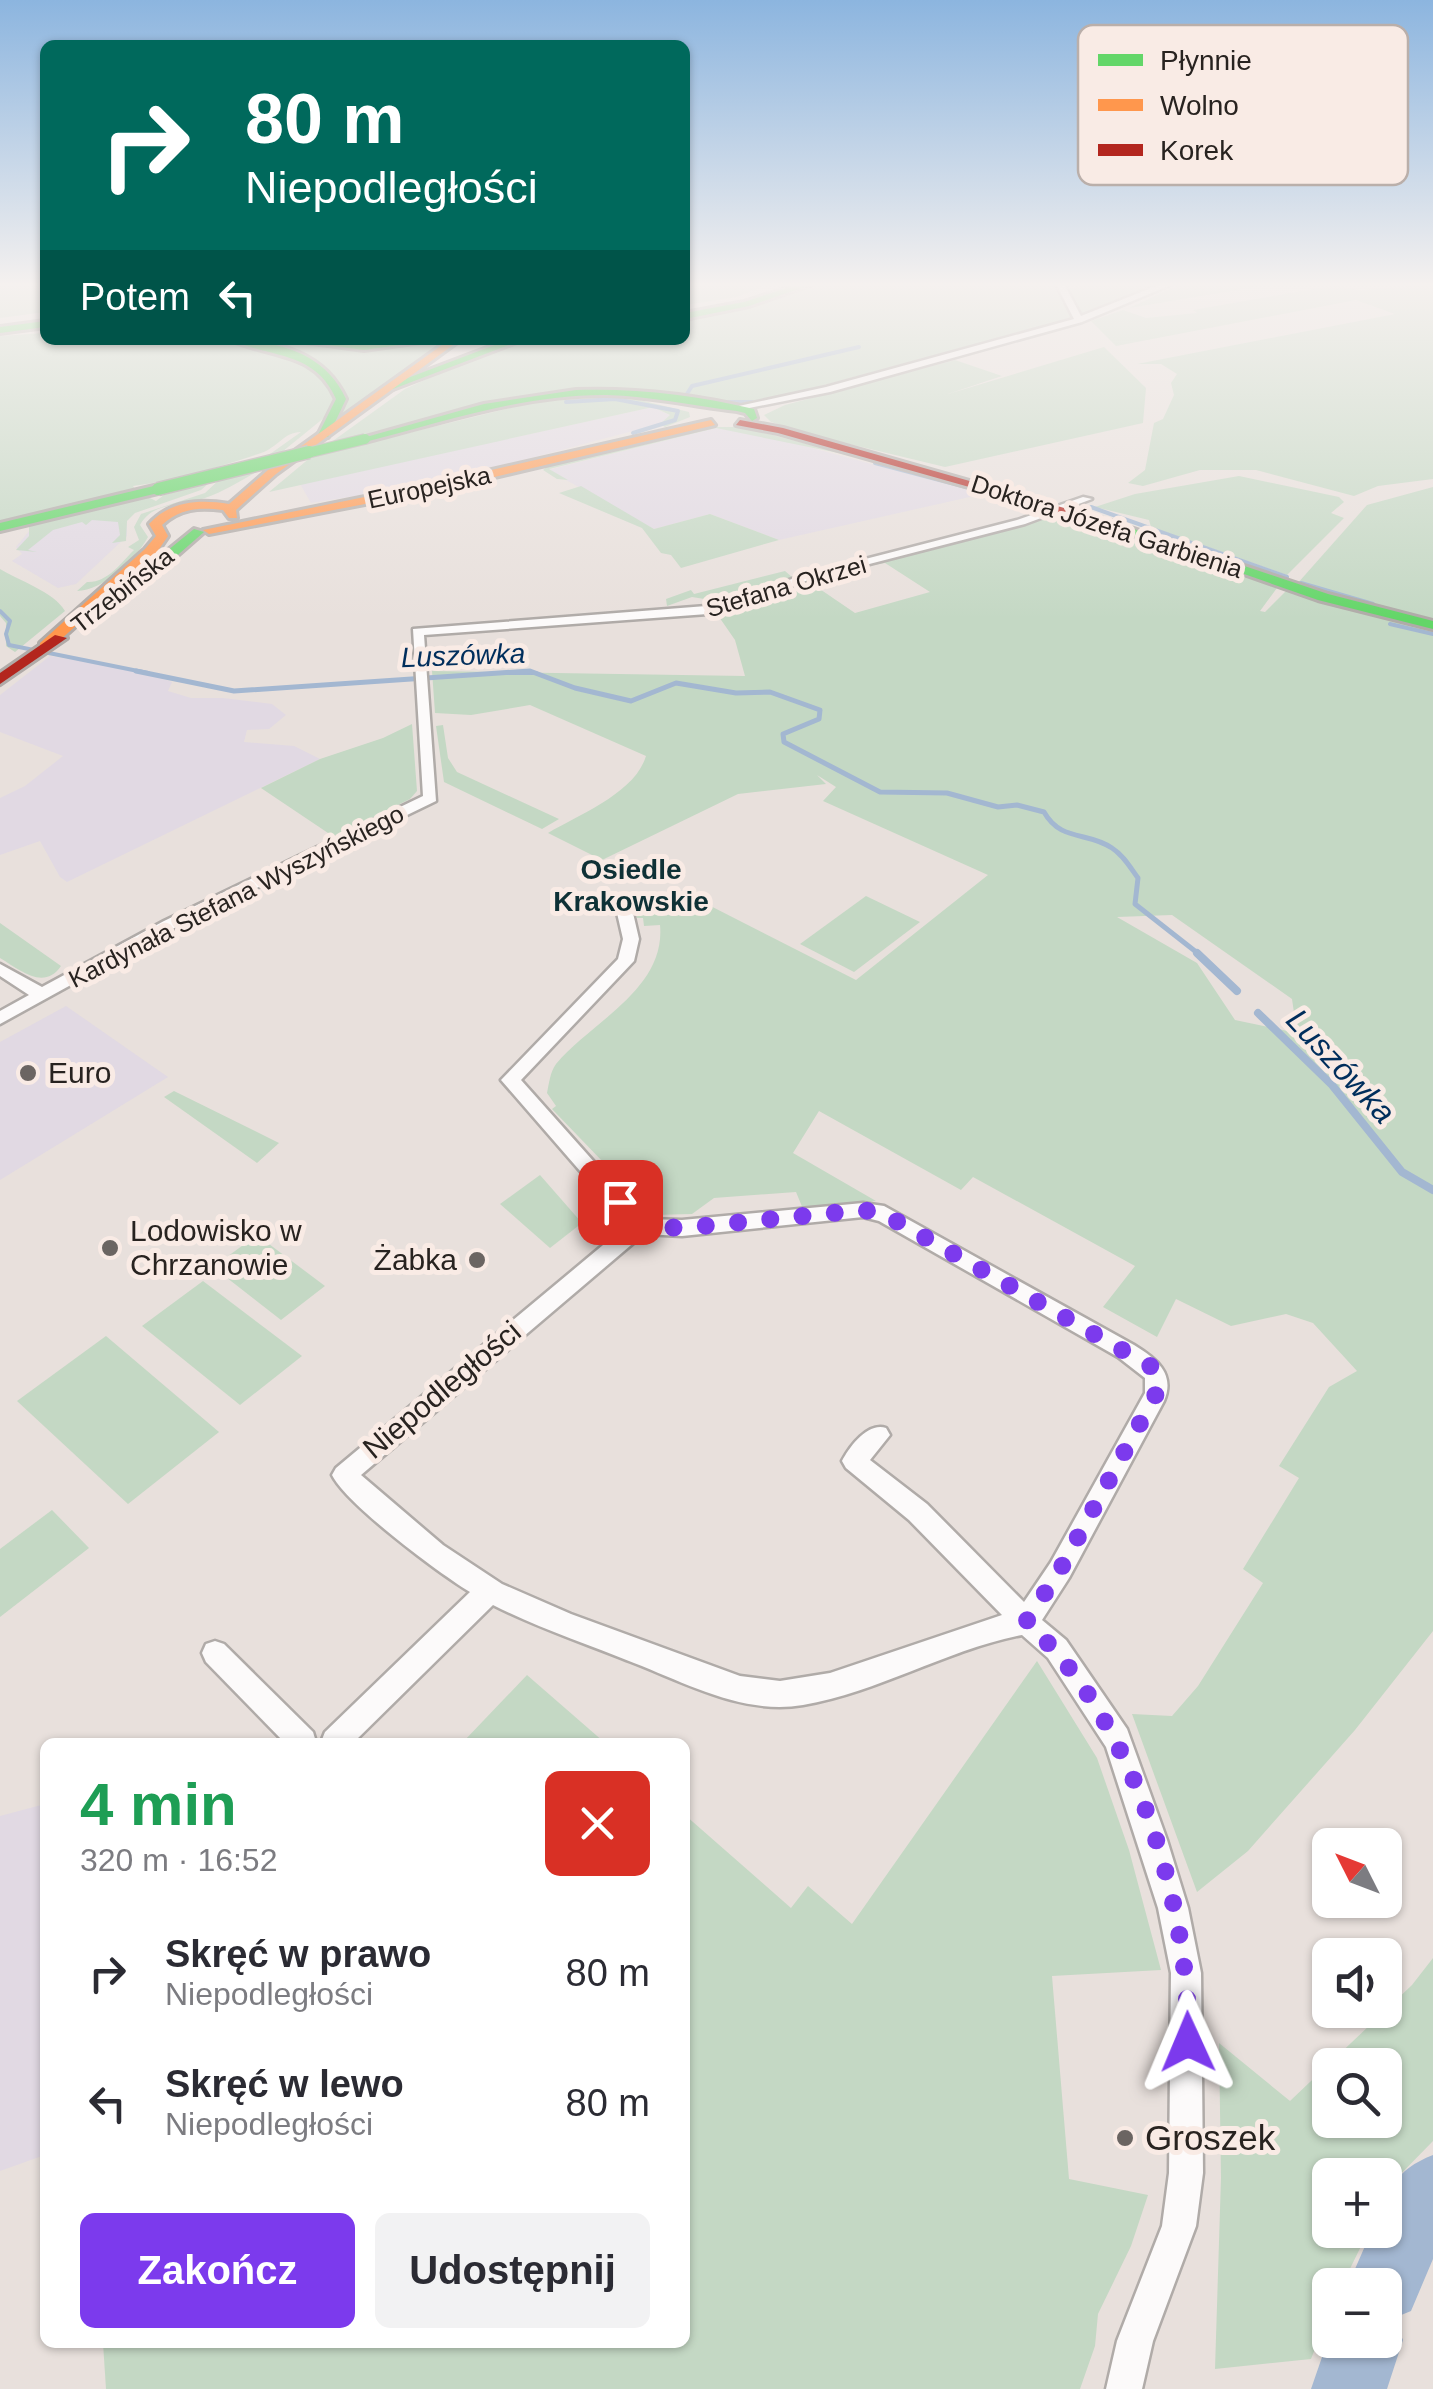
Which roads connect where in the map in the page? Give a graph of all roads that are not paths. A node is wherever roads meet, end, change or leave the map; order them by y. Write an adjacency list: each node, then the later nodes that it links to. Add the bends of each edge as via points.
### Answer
1 (339, 395): 8 (main road)
2 (378, 395): 8 (main road)
3 (551, 395): 14 (main road, bridge)
4 (637, 395): 6 (main road, bridge)
5 (803, 395): 7 (street)
6 (706, 415): 7 (main road, Doktora Józefa Garbienia); 13 (main road, Europejska, via 671,430 483,476)
7 (746, 416): 10 (main road, Doktora Józefa Garbienia, via 779,430)
8 (324, 435): 9 (main road)
9 (266, 478): 11 (main road); 12 (main road); 13 (main road, via 252,498 256,505)
10 (1076, 503): 17 (main road, Doktora Józefa Garbienia, via 1323,597); 18 (street, Stefana Okrzei, via 807,577 721,609)
11 (200, 505): 12 (main road, Europejska); 15 (main road, via 162,515 155,524)
12 (231, 512): 13 (main road, Europejska); 16 (main road, Trzebińska)
13 (302, 512): 16 (main road, Europejska)
14 (0, 527)
15 (160, 529): 16 (main road); 19 (main road, Trzebińska, via 150,553)
16 (203, 531): 19 (main road, Trzebińska)
17 (1433, 625)
18 (417, 632): 23 (street, Kardynała Stefana Wyszyńskiego, via 431,798 170,924)
19 (38, 651): 20 (main road, Trzebińska)
20 (0, 680)
21 (622, 900): 25 (street, via 631,939 626,961 510,1080)
22 (0, 968): 23 (street)
23 (42, 995): 24 (street, Kardynała Stefana Wyszyńskiego)
24 (0, 1018)
25 (640, 1226): 27 (street, Niepodległości, via 344,1475); 28 (street, via 682,1228 863,1210 884,1214 1152,1367 1159,1380 1156,1394)
26 (878, 1434): 28 (street, via 854,1461 918,1512)
27 (490, 1590): 28 (street, Niepodległości, via 582,1632 763,1695 836,1684 992,1627); 31 (street)
28 (1026, 1622): 32 (street, via 1057,1649 1117,1739 1164,1874 1186,1973 1186,2172 1179,2226)
29 (215, 1653): 30 (street)
30 (299, 1738)
31 (339, 1738)
32 (1124, 2389)

